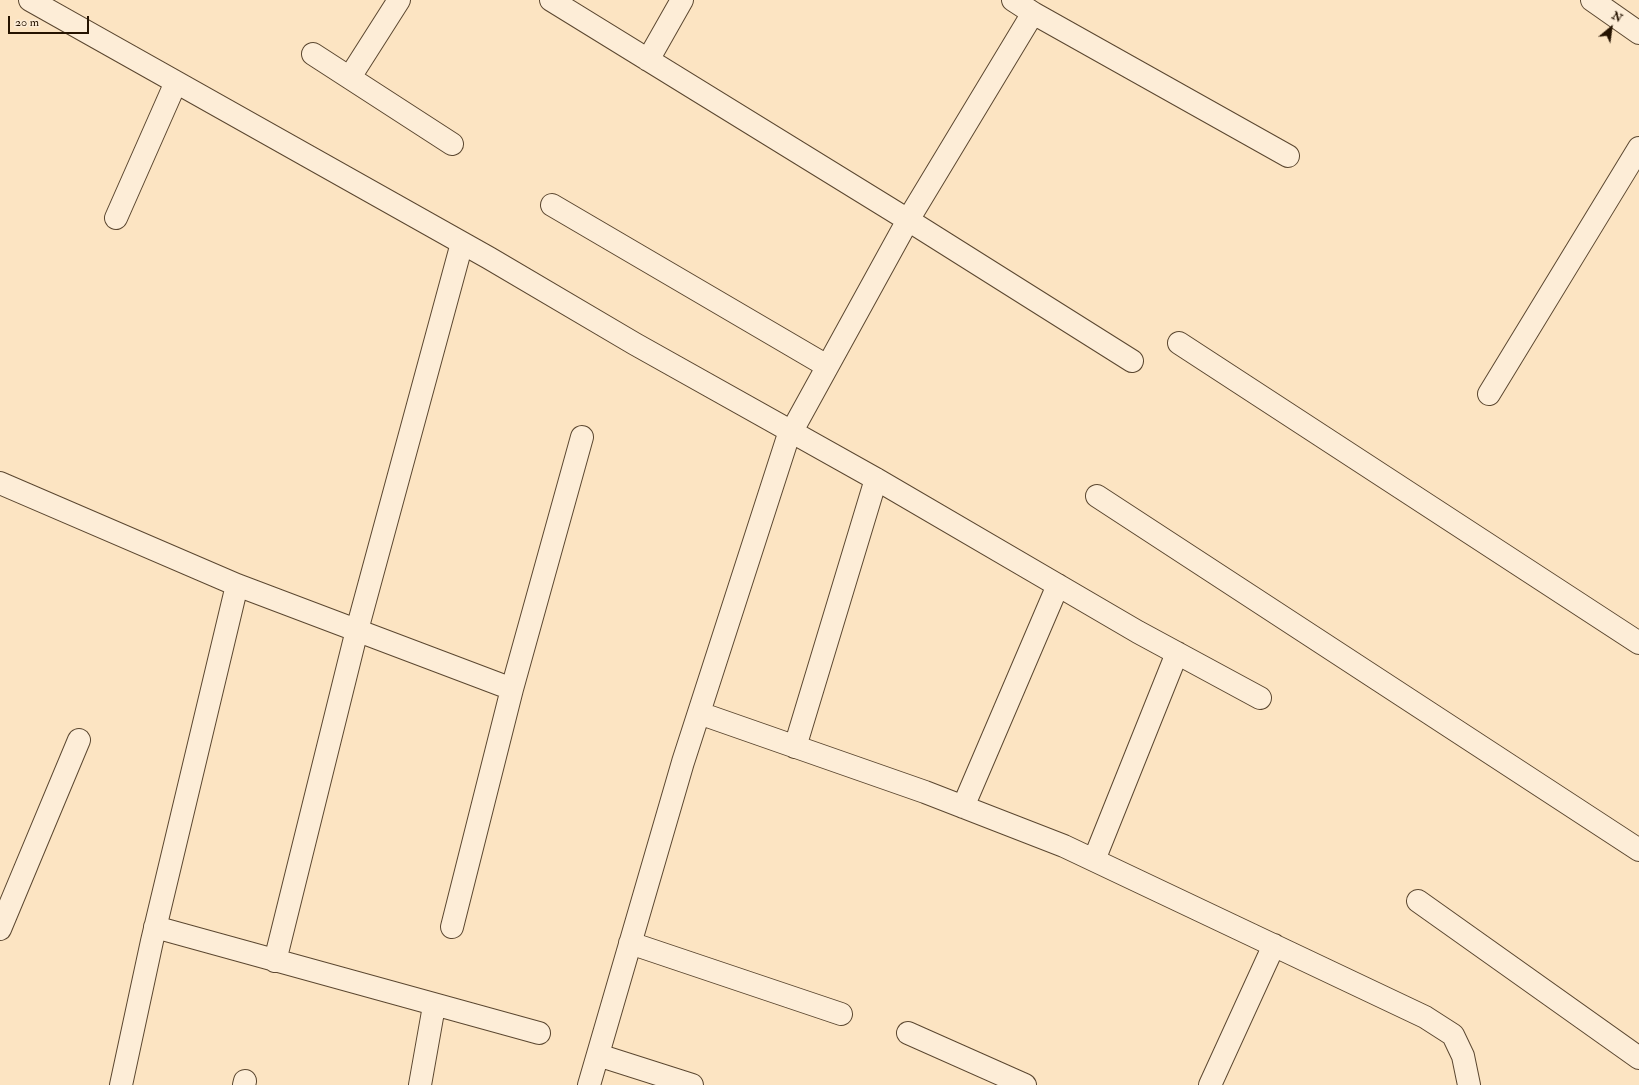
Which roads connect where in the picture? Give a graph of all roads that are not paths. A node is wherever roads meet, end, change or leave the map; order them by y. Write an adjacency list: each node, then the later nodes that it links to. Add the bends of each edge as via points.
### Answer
1 (30, 0): 12 (street)
2 (399, 0): 11 (street)
3 (551, 0): 10 (street)
4 (682, 0): 10 (street)
5 (1013, 0): 7 (street)
6 (1592, 0): 8 (street)
7 (1033, 13): 15 (street); 18 (street)
8 (1639, 33)
9 (313, 54): 11 (street)
10 (648, 60): 18 (street)
11 (350, 77): 13 (street)
12 (176, 82): 17 (street); 19 (street)
13 (452, 144)
14 (1639, 148): 23 (street)
15 (1288, 156)
16 (552, 205): 22 (street)
17 (116, 218)
18 (908, 220): 21 (street); 22 (street)
19 (462, 243): 24 (street, via 635,344); 31 (street)
20 (1179, 343): 32 (street)
21 (1132, 361)
22 (827, 366): 24 (street)
23 (1488, 394)
24 (792, 431): 26 (street); 36 (street)
25 (582, 437): 34 (street)
26 (876, 479): 30 (street); 38 (street)
27 (0, 483): 29 (street)
28 (1097, 496): 40 (street)
29 (237, 585): 31 (street); 43 (street)
30 (1058, 585): 33 (street); 39 (street)
31 (357, 630): 34 (street); 48 (street)
32 (1639, 643)
33 (1177, 653): 35 (street); 41 (street)
34 (512, 689): 44 (street)
35 (1260, 698)
36 (699, 713): 38 (street); 46 (street)
37 (79, 740): 45 (street)
38 (795, 747): 39 (street)
39 (963, 807): 41 (street)
40 (1639, 850)
41 (1094, 860): 47 (street)
42 (1418, 901): 54 (street)
43 (155, 927): 48 (street); 55 (street)
44 (452, 927)
45 (0, 928)
46 (630, 943): 50 (street); 53 (street)
47 (1274, 945): 60 (street); 61 (street, via 1425,1017 1453,1035 1463,1056)
48 (275, 961): 49 (street)
49 (434, 1006): 51 (street); 56 (street)
50 (841, 1014)
51 (539, 1033)
52 (908, 1033): 59 (street)
53 (598, 1055): 57 (street); 58 (street)
54 (1639, 1058)
55 (121, 1085)
56 (420, 1085)
57 (590, 1085)
58 (692, 1085)
59 (1025, 1085)
60 (1210, 1085)
61 (1469, 1085)

